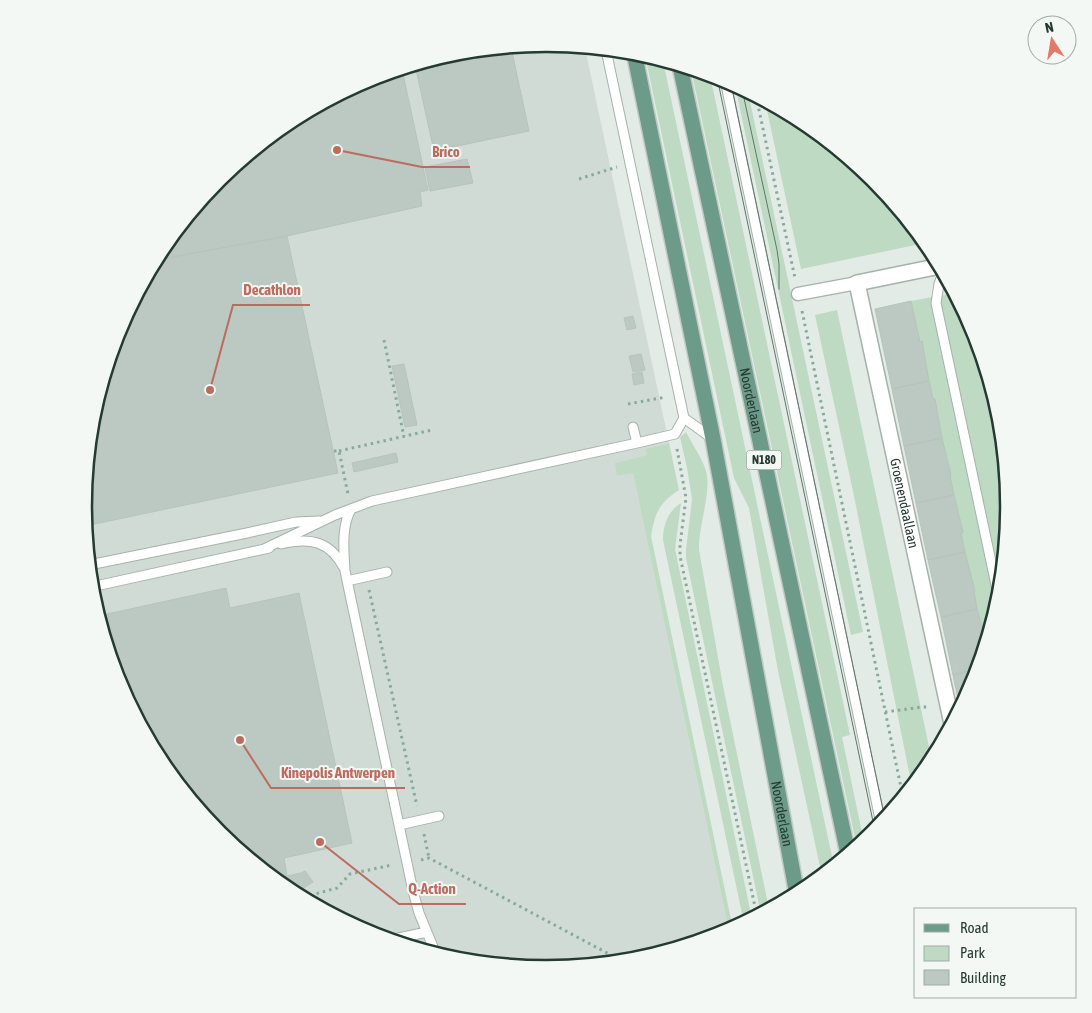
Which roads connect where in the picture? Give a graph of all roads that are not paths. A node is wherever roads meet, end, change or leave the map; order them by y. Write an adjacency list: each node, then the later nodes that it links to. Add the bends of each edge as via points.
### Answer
1 (607, 56): 9 (lane)
2 (636, 61): 11 (main road, Noorderlaan)
3 (682, 74): 26 (main road, Noorderlaan / N180)
4 (727, 90): 23 (lane)
5 (931, 268): 7 (street)
6 (940, 282): 19 (lane, via 936,303)
7 (857, 283): 8 (street); 22 (street, Groenendaallaan)
8 (798, 294)
9 (684, 418): 11 (lane); 12 (lane, via 674,434)
10 (633, 427): 12 (lane)
11 (714, 439): 27 (main road, Noorderlaan)
12 (637, 443): 13 (lane, via 391,495)
13 (352, 509): 14 (lane); 17 (lane, via 345,532)
14 (324, 520): 15 (lane); 16 (lane, via 296,522)
15 (264, 549): 17 (lane, via 303,541 318,543 332,550); 21 (lane)
16 (96, 564)
17 (345, 570): 20 (lane)
18 (387, 572): 20 (lane)
19 (994, 576)
20 (347, 581): 25 (lane)
21 (99, 585)
22 (950, 713)
23 (879, 815)
24 (439, 816): 25 (lane)
25 (399, 825): 28 (lane, via 419,913)
26 (846, 847)
27 (795, 886)
28 (427, 932): 29 (lane); 30 (lane)
29 (403, 937)
30 (433, 946)

